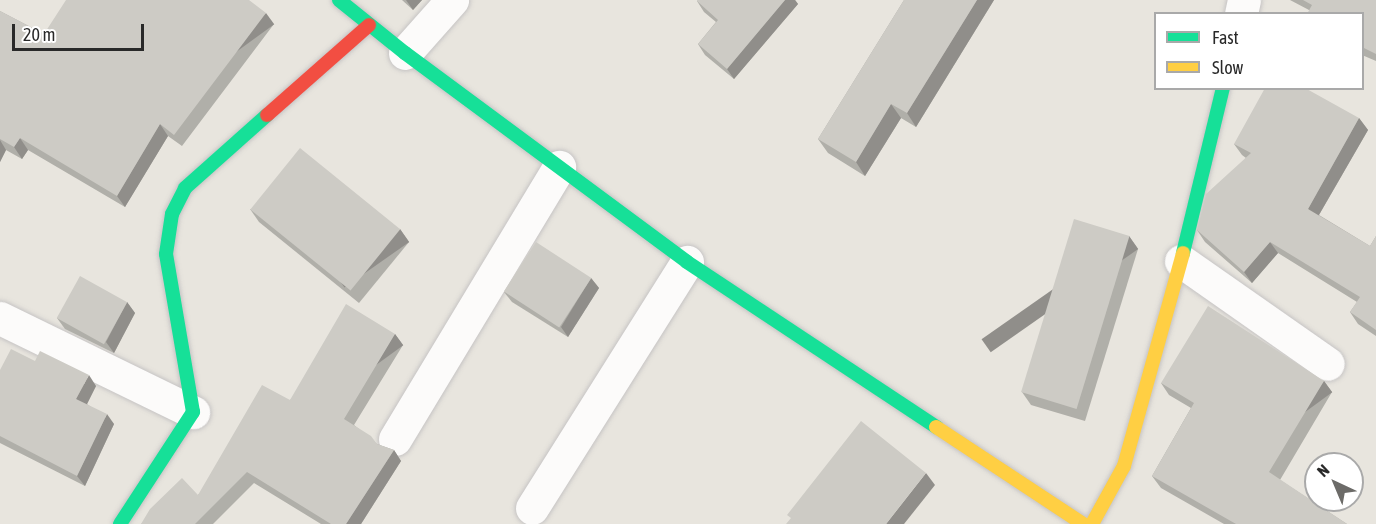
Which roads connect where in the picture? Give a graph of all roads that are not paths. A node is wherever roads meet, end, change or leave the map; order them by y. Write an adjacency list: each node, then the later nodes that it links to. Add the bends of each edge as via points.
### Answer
1 (339, 0): 3 (street)
2 (452, 0): 4 (street)
3 (369, 25): 4 (street); 11 (street, via 185,188 172,214 166,254)
4 (405, 53): 6 (street)
5 (1223, 90): 7 (street)
6 (560, 167): 8 (street); 12 (street)
7 (1181, 261): 10 (street); 16 (street, via 1124,466)
8 (687, 262): 13 (street); 15 (street)
9 (0, 318): 11 (street)
10 (1328, 364)
11 (194, 412): 14 (street)
12 (395, 440)
13 (532, 508)
14 (120, 524)
15 (1083, 524)
16 (1092, 524)

